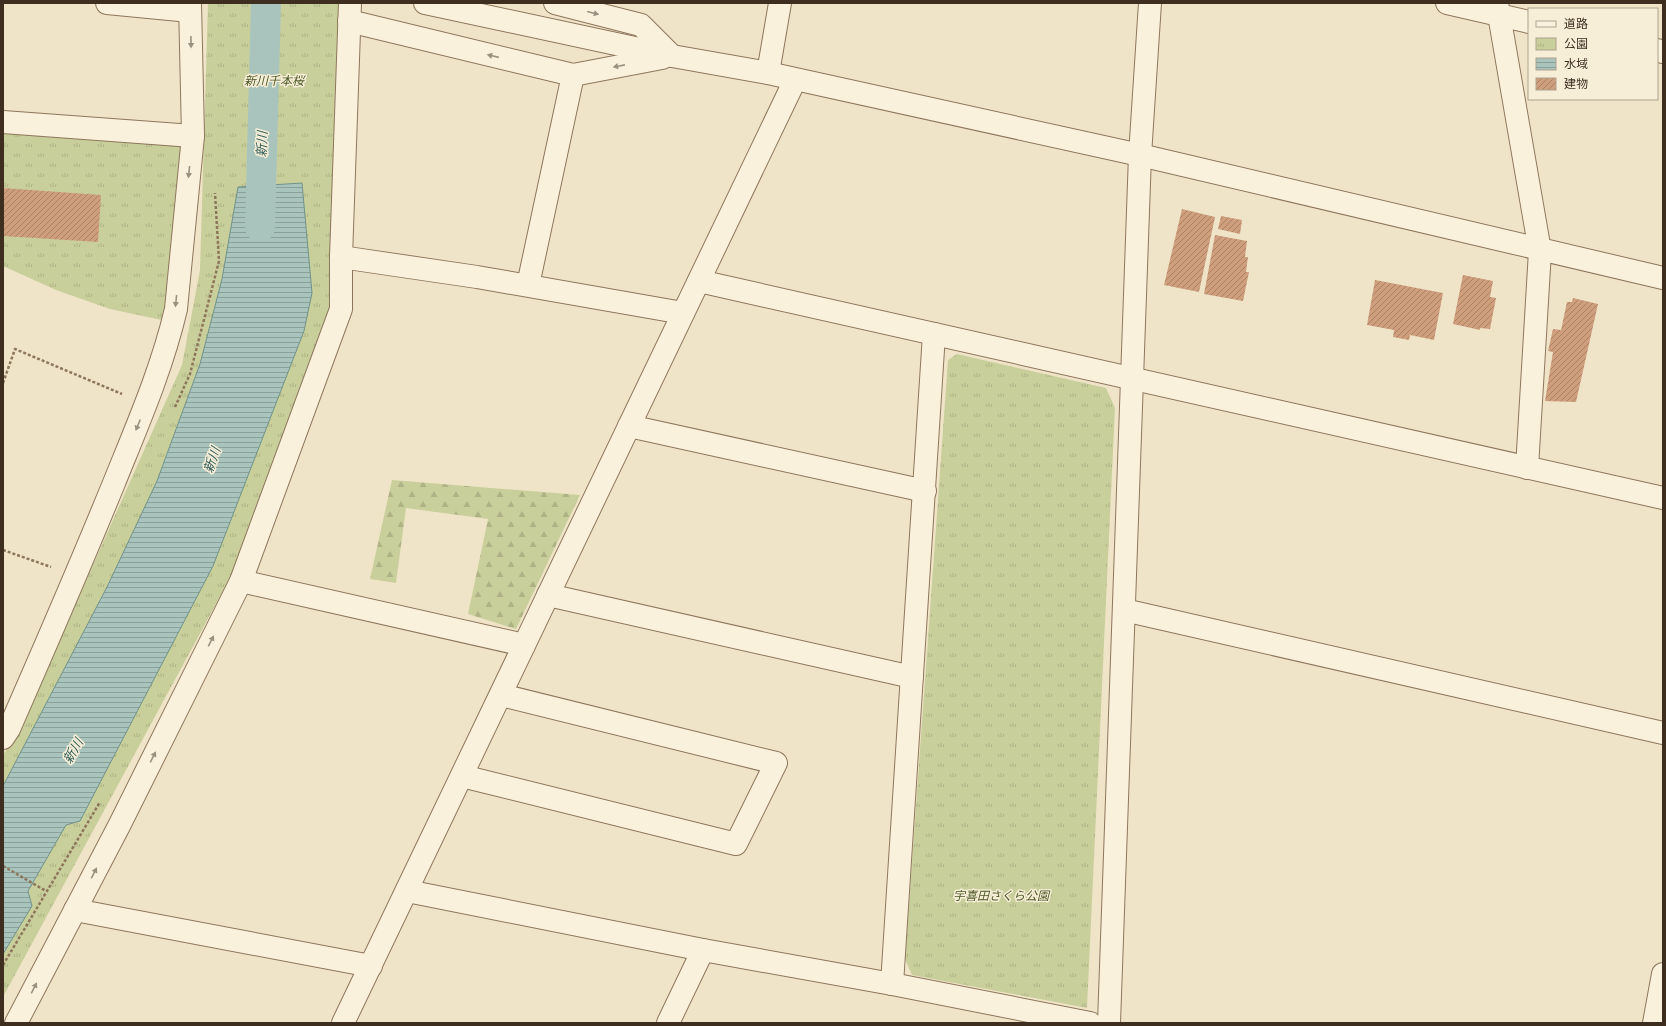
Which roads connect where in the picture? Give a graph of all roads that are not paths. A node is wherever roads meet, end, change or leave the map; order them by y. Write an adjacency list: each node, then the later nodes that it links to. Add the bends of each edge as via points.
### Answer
1 (107, 3): 7 (street)
2 (425, 3): 11 (street)
3 (555, 3): 11 (street, one-way to 11, via 641,25)
4 (780, 3): 12 (street)
5 (1150, 3): 17 (street)
6 (1447, 3): 8 (street)
7 (190, 7): 16 (street, one-way to 16)
8 (1498, 9): 10 (street); 18 (street)
9 (349, 12): 13 (street, one-way to 9); 19 (street)
10 (1528, 22)
11 (672, 56): 12 (street); 13 (street, one-way to 13)
12 (768, 73): 14 (street)
13 (573, 75): 22 (street)
14 (795, 80): 17 (street); 21 (street)
15 (3, 122): 16 (street)
16 (193, 136): 37 (street, one-way to 37, via 176,309 169,337 146,405 76,576)
17 (1140, 155): 18 (street); 25 (street)
18 (1540, 251): 20 (street); 27 (street)
19 (341, 257): 22 (street); 30 (street, via 341,308)
20 (1663, 278)
21 (699, 281): 23 (street); 24 (street)
22 (528, 285): 23 (street)
23 (683, 314): 26 (street)
24 (934, 334): 25 (street); 28 (street)
25 (1131, 378): 27 (street); 32 (street)
26 (629, 426): 28 (street); 31 (street)
27 (1527, 468): 29 (street)
28 (924, 491): 34 (street)
29 (1663, 498)
30 (241, 581): 33 (street); 40 (street, one-way to 30)
31 (548, 595): 33 (street); 34 (street)
32 (1124, 610): 36 (street); 49 (street)
33 (524, 645): 35 (street)
34 (912, 677): 44 (street)
35 (501, 695): 38 (street); 38 (street, via 776,763 736,844)
36 (1663, 733)
37 (3, 738)
38 (462, 776): 39 (street)
39 (407, 890): 41 (street); 42 (street)
40 (75, 910): 42 (street); 45 (street, one-way to 40)
41 (703, 950): 44 (street); 47 (street)
42 (371, 966): 46 (street)
43 (1663, 974): 50 (street)
44 (892, 984): 48 (street)
45 (16, 1023)
46 (343, 1023)
47 (668, 1023)
48 (1090, 1023)
49 (1109, 1023)
50 (1654, 1023)

